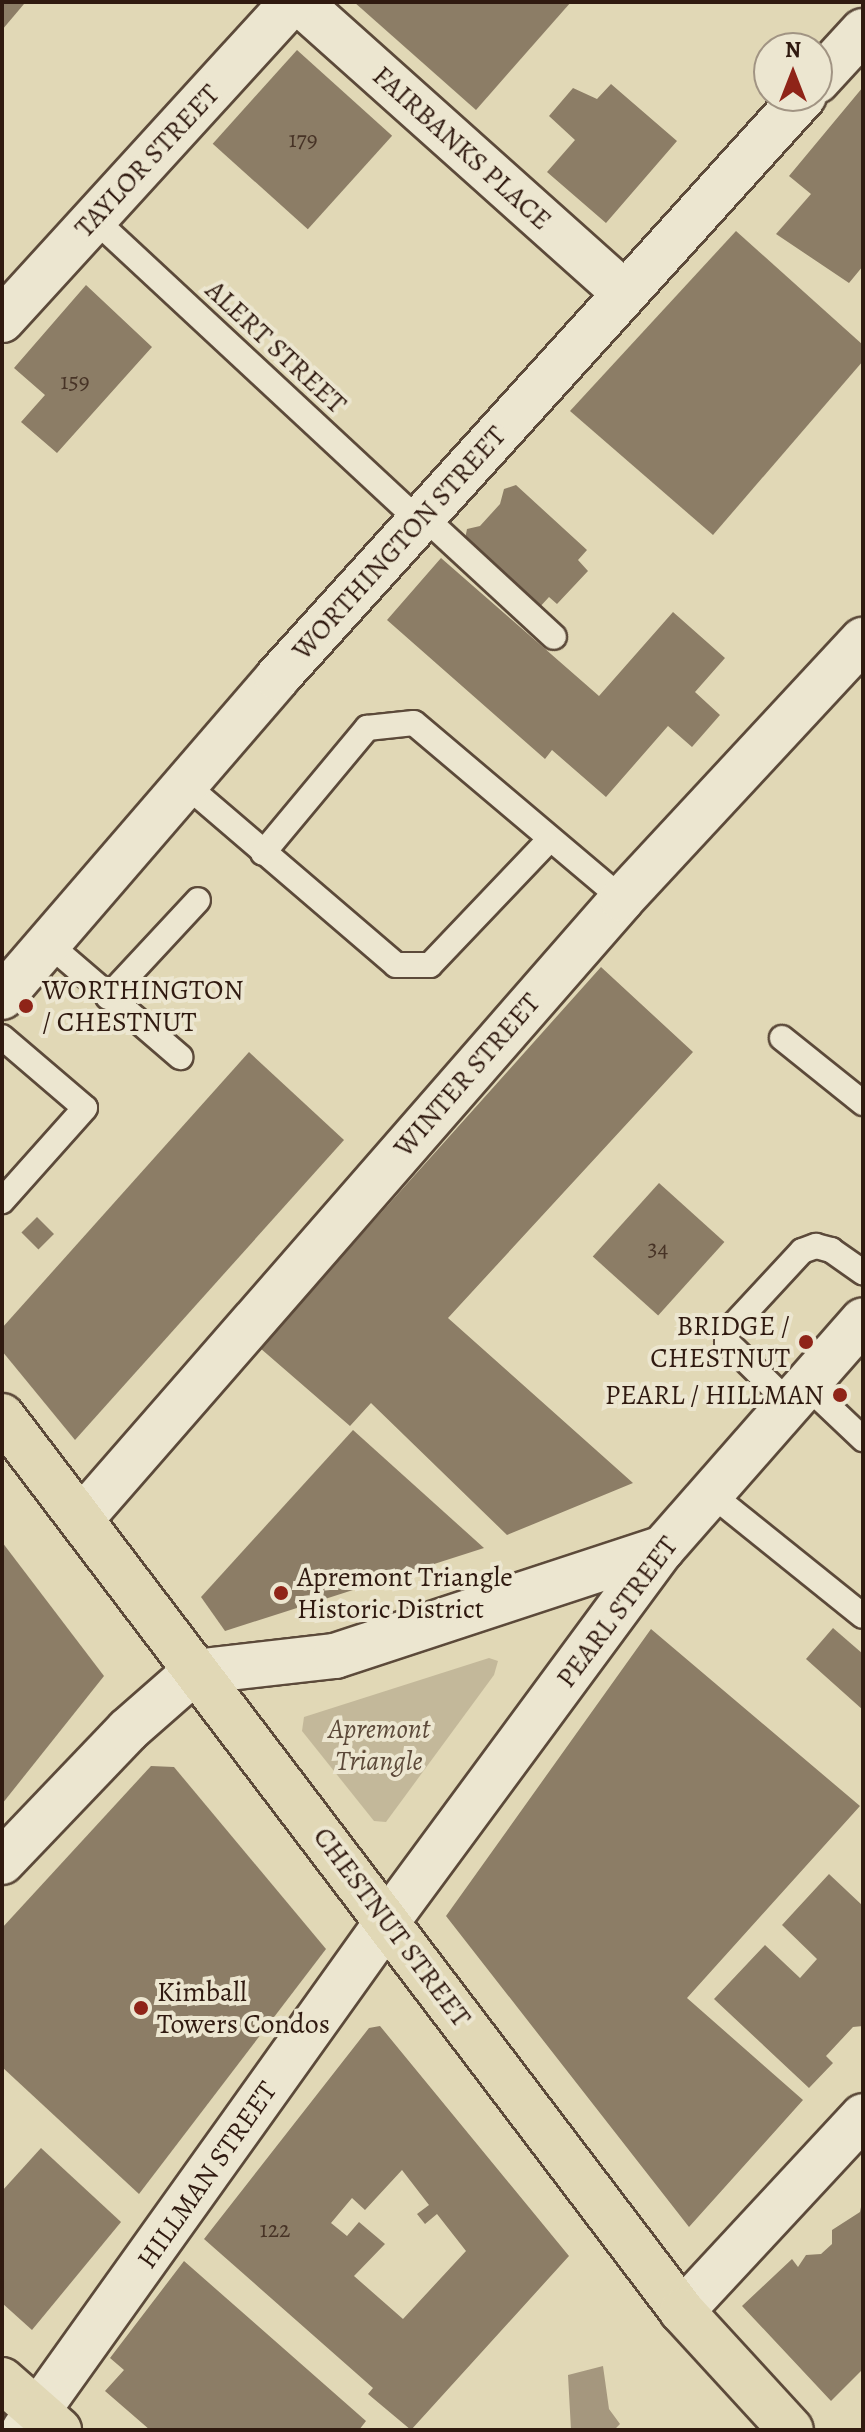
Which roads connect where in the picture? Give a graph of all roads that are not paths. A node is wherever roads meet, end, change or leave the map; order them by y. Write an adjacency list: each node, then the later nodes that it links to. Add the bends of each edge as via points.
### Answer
1 (292, 2): 6 (street, TAYLOR STREET)
2 (299, 2): 7 (street, FAIRBANKS PLACE)
3 (863, 31): 4 (street)
4 (833, 64)
5 (789, 112): 7 (street, WORTHINGTON STREET)
6 (92, 217): 8 (street, TAYLOR STREET); 9 (lane, ALERT STREET)
7 (624, 293): 9 (street, WORTHINGTON STREET)
8 (2, 320)
9 (421, 518): 10 (lane, ALERT STREET); 12 (street, WORTHINGTON STREET)
10 (554, 637)
11 (863, 640): 15 (street, WINTER STREET)
12 (185, 784): 14 (lane); 17 (street, WORTHINGTON STREET)
13 (550, 839): 14 (lane, via 430,965 396,965); 14 (lane, via 414,723 367,728); 15 (lane)
14 (263, 853)
15 (622, 899): 31 (street, WINTER STREET)
16 (198, 900): 19 (lane)
17 (50, 945): 18 (street, WORTHINGTON STREET); 19 (lane)
18 (2, 997)
19 (108, 997): 22 (lane)
20 (2, 1037): 24 (lane, via 85,1108)
21 (782, 1038): 23 (lane)
22 (180, 1057)
23 (863, 1103)
24 (2, 1201)
25 (863, 1272): 27 (lane, via 831,1250 816,1246 802,1251 727,1332 727,1342)
26 (862, 1324): 27 (street, PEARL STREET)
27 (798, 1394): 29 (lane); 30 (street, PEARL STREET)
28 (2, 1416): 31 (main road, CHESTNUT STREET)
29 (863, 1439)
30 (710, 1493): 32 (street, PEARL STREET); 33 (lane)
31 (81, 1519): 34 (main road, CHESTNUT STREET)
32 (663, 1548): 34 (street, via 335,1656); 36 (street, PEARL STREET)
33 (863, 1616)
34 (194, 1672): 35 (street, via 134,1724); 36 (main road, CHESTNUT STREET)
35 (2, 1862)
36 (389, 1919): 38 (main road, CHESTNUT STREET); 40 (street, HILLMAN STREET)
37 (863, 2116): 38 (street)
38 (682, 2311): 41 (main road, CHESTNUT STREET)
39 (2, 2380): 40 (main road)
40 (41, 2424)
41 (788, 2429)

